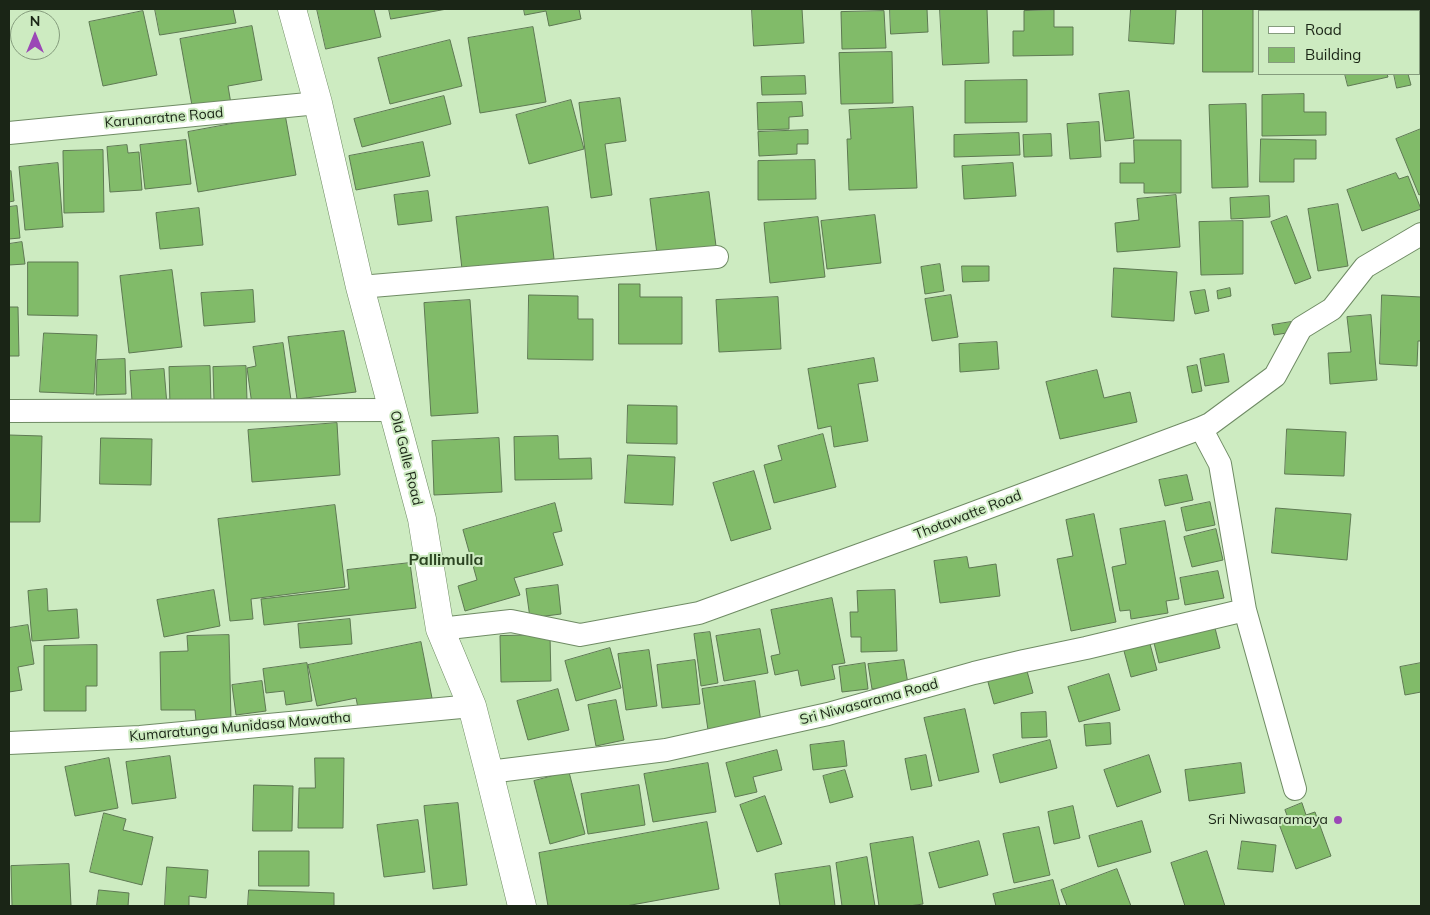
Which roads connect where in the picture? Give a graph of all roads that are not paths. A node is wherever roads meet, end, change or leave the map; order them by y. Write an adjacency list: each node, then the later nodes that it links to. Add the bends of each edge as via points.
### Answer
1 (292, 9): 2 (highway, Old Galle Road)
2 (318, 104): 3 (street, Karunaratne Road); 6 (highway, Old Galle Road)
3 (9, 133)
4 (1421, 234): 9 (street, Thotawatte Road, via 1365,267 1332,309 1301,328 1275,376)
5 (717, 257): 6 (street)
6 (360, 287): 7 (highway, Old Galle Road)
7 (394, 410): 8 (street); 11 (highway, Old Galle Road, via 422,519)
8 (9, 412)
9 (1201, 428): 10 (street, via 1220,464); 11 (street, Thotawatte Road, via 699,613 580,635 510,621)
10 (1245, 610): 14 (street, Sri Niwasarama Road, via 974,673 828,714 666,750); 15 (street)
11 (440, 628): 12 (highway, Old Galle Road)
12 (472, 706): 13 (street, Kumaratunga Munidasa Mawatha, via 140,737); 14 (highway, Old Galle Road)
13 (9, 743)
14 (489, 772): 16 (highway, Old Galle Road)
15 (1295, 789)
16 (522, 906)

